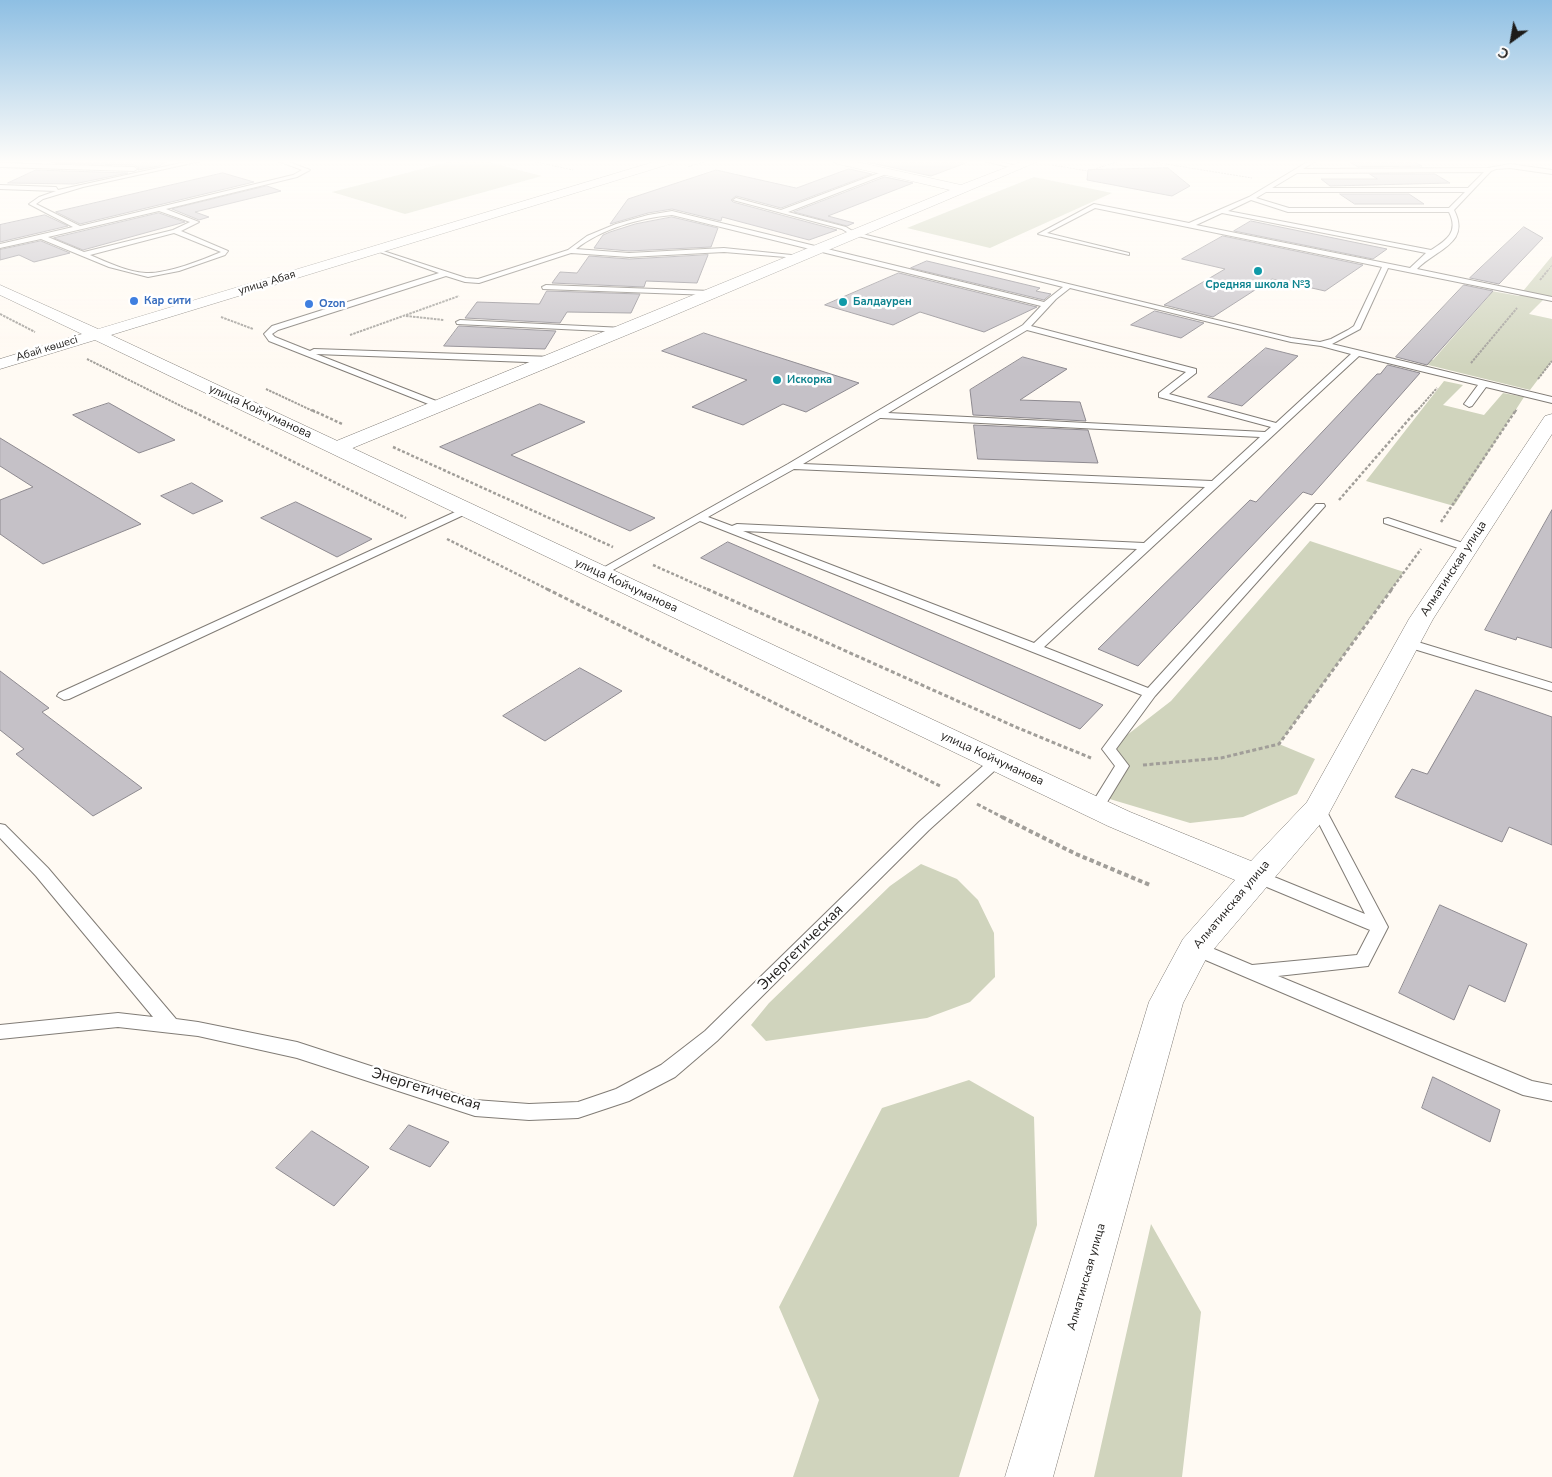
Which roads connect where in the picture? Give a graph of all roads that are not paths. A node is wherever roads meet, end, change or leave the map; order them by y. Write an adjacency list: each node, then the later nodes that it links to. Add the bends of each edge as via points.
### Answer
1 (71, 230): 13 (lane)
2 (440, 230): 16 (street, улица Абая)
3 (609, 230): 17 (lane, via 579,242)
4 (744, 230): 15 (lane)
5 (847, 230): 12 (lane)
6 (862, 230): 12 (street)
7 (1049, 230): 20 (lane, via 1041,234)
8 (1214, 230): 22 (lane)
9 (1320, 230): 18 (lane)
10 (1457, 230): 18 (lane, via 1451,242)
11 (175, 231): 19 (lane); 19 (lane, via 225,251 147,275 138,275)
12 (852, 234): 15 (street); 25 (lane)
13 (42, 237): 14 (lane); 19 (lane)
14 (0, 246)
15 (816, 248): 21 (street); 30 (lane)
16 (376, 249): 24 (lane); 34 (street, улица Абая)
17 (570, 251): 21 (lane, via 629,255 724,250); 24 (lane, via 486,279 465,280)
18 (1431, 252): 23 (lane)
19 (84, 254)
20 (1127, 254)
21 (798, 256): 28 (street)
22 (1386, 265): 23 (lane); 35 (lane, via 1357,327 1334,341)
23 (1411, 271): 29 (lane)
24 (447, 273): 36 (lane, via 275,328 268,334 272,339)
25 (1068, 286): 30 (lane); 35 (lane, via 1291,340)
26 (546, 288): 28 (lane)
27 (0, 289): 34 (street, улица Койчуманова)
28 (711, 293): 33 (street)
29 (1552, 299)
30 (1046, 305): 32 (lane)
31 (460, 322): 33 (lane)
32 (1026, 327): 44 (lane); 46 (lane, via 1193,370 1162,395)
33 (624, 330): 38 (street)
34 (94, 335): 39 (street, Абай көшесі); 48 (street, улица Койчуманова)
35 (1320, 344): 37 (lane)
36 (304, 351): 38 (lane); 43 (lane)
37 (1357, 353): 40 (lane); 46 (lane)
38 (553, 360): 43 (street)
39 (0, 364)
40 (1484, 383): 41 (lane); 42 (lane)
41 (1552, 400)
42 (1469, 404)
43 (441, 406): 48 (street)
44 (881, 415): 47 (lane); 49 (lane)
45 (1552, 420): 57 (street, Алматинская улица)
46 (1278, 426): 47 (lane)
47 (1267, 435): 50 (lane)
48 (336, 448): 52 (street, улица Койчуманова)
49 (792, 466): 50 (lane); 53 (lane)
50 (1211, 484): 56 (lane)
51 (1320, 506): 62 (lane)
52 (466, 510): 58 (street, улица Койчуманова); 63 (lane)
53 (701, 518): 55 (lane); 58 (lane)
54 (1388, 521): 57 (lane)
55 (726, 527): 56 (lane); 60 (lane)
56 (1148, 546): 60 (lane)
57 (1468, 548): 59 (street, Алматинская улица)
58 (600, 573): 64 (street, улица Койчуманова)
59 (1408, 642): 61 (lane); 66 (street, Алматинская улица)
60 (1035, 649): 62 (lane)
61 (1552, 687)
62 (1150, 693): 65 (lane, via 1109,749 1122,766)
63 (64, 696)
64 (997, 761): 65 (street, улица Койчуманова); 72 (lane, Энергетическая, via 924,826 711,1036 668,1071 622,1095 578,1110 529,1112 475,1108 297,1050)
65 (1096, 808): 68 (street, улица Койчуманова)
66 (1318, 808): 68 (street, Алматинская улица); 69 (lane)
67 (0, 829): 72 (lane, via 42,872)
68 (1256, 876): 69 (lane); 70 (street, Алматинская улица)
69 (1380, 927): 71 (lane, via 1362,961)
70 (1195, 948): 71 (lane); 75 (street, Алматинская улица, via 1166,1002)
71 (1250, 971): 74 (lane, via 1530,1089)
72 (171, 1026): 73 (lane, Энергетическая, via 118,1020)
73 (0, 1032)
74 (1552, 1092)
75 (1029, 1477)

